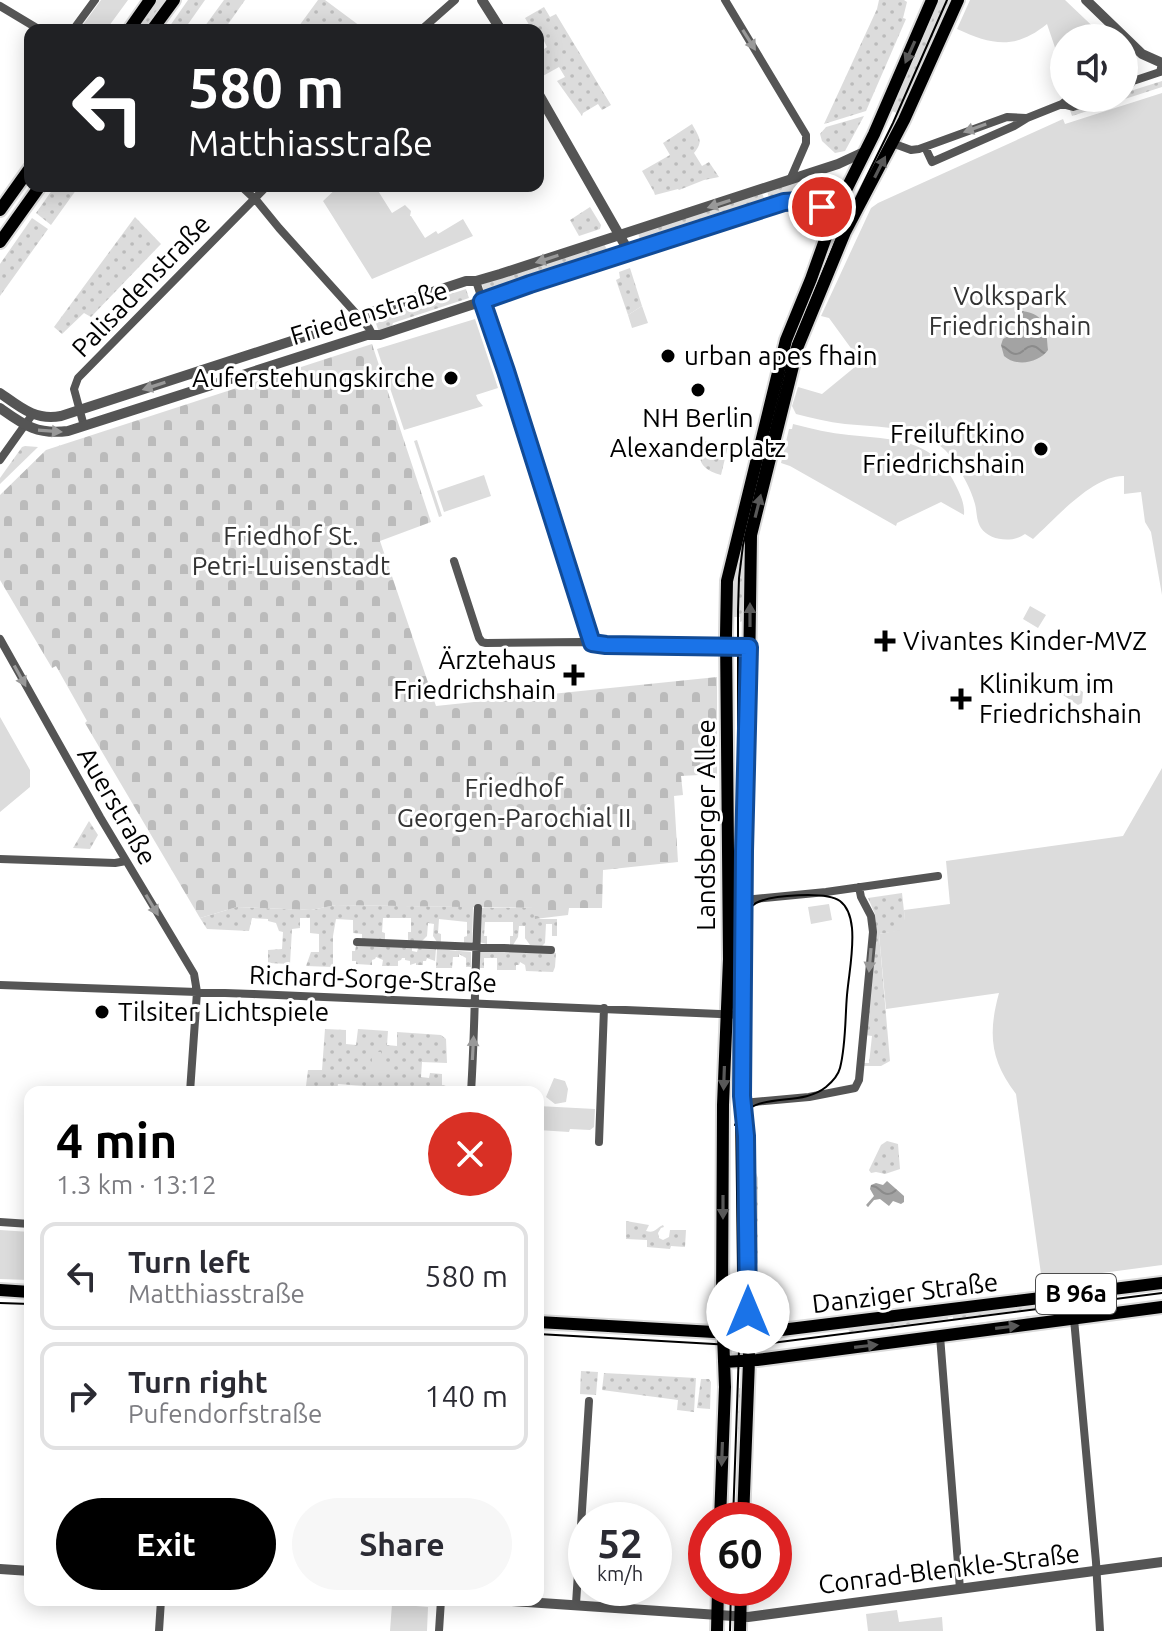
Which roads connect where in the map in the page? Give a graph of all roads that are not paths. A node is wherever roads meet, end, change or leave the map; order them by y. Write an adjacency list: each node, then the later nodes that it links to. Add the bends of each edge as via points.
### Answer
1 (95, 0): 12 (street)
2 (150, 0): 13 (main road)
3 (174, 0): 14 (main road)
4 (455, 0): 15 (street)
5 (482, 0): 16 (street)
6 (725, 0): 26 (street, one-way to 26, via 806,135)
7 (932, 0): 24 (main road, Landsberger Allee, one-way to 24)
8 (958, 0): 22 (main road, Landsberger Allee)
9 (1086, 0): 17 (street, via 1142,54)
10 (0, 6): 11 (street)
11 (30, 24)
12 (77, 24)
13 (133, 24)
14 (156, 24)
15 (428, 24)
16 (497, 24)
17 (1162, 64): 18 (street, via 1160,72)
18 (1138, 78)
19 (544, 103): 34 (street)
20 (1050, 108): 21 (street)
21 (1027, 118): 23 (street, one-way to 23, via 1007,117); 23 (street, via 932,162)
22 (892, 143): 23 (street, via 911,150); 31 (main road, Landsberger Allee, one-way to 22)
23 (925, 147)
24 (864, 152): 26 (street, Friedenstraße); 33 (main road, Landsberger Allee)
25 (24, 176): 32 (main road)
26 (790, 180): 34 (street, Friedenstraße, one-way to 34)
27 (36, 192): 35 (main road)
28 (248, 192): 30 (street)
29 (261, 192): 30 (street, Palisadenstraße)
30 (255, 198): 39 (street); 43 (street, Palisadenstraße, via 78,378 74,389)
31 (863, 200): 33 (street, via 848,212); 52 (main road, Landsberger Allee, one-way to 31, via 750,542 792,365)
32 (0, 210)
33 (835, 212): 36 (street, Friedenstraße, via 791,201); 51 (main road, Landsberger Allee, via 775,377 729,572)
34 (620, 236): 36 (street); 37 (street, Friedenstraße, one-way to 37)
35 (0, 242)
36 (629, 252): 38 (street, Friedenstraße)
37 (476, 281): 38 (street); 39 (street, Friedenstraße)
38 (482, 301): 40 (street, Friedenstraße); 50 (street)
39 (359, 318): 40 (street); 43 (street, Friedenstraße, one-way to 43)
40 (372, 334): 46 (street, Friedenstraße)
41 (0, 393): 44 (street)
42 (0, 408): 45 (street)
43 (79, 410): 44 (street, Friedenstraße, via 53,417); 46 (street, Palisadenstraße)
44 (32, 415): 45 (street)
45 (25, 426): 46 (street, Friedenstraße, one-way to 46, via 57,432); 47 (street)
46 (84, 426)
47 (0, 460)
48 (454, 561): 50 (street, via 482,642)
49 (0, 639): 54 (street, Auerstraße, one-way to 54)
50 (592, 643): 51 (street)
51 (726, 646): 52 (street); 66 (main road, Landsberger Allee)
52 (749, 647): 57 (main road, Landsberger Allee)
53 (0, 859): 54 (street)
54 (126, 861): 63 (street, Auerstraße, one-way to 63, via 193,972)
55 (938, 876): 56 (street)
56 (859, 887): 57 (street); 70 (street, one-way to 70, via 873,932 855,1088)
57 (744, 900): 67 (main road, Landsberger Allee)
58 (478, 908): 60 (street)
59 (357, 942): 60 (street)
60 (476, 947): 61 (street); 64 (street)
61 (551, 950)
62 (0, 985): 63 (street, Richard-Sorge-Straße)
63 (197, 992): 64 (street, Richard-Sorge-Straße); 68 (street)
64 (475, 1003): 65 (street, Richard-Sorge-Straße); 69 (street, one-way to 64)
65 (604, 1008): 66 (street, Richard-Sorge-Straße); 71 (street)
66 (727, 1015): 67 (street, Richard-Sorge-Straße); 80 (main road, Landsberger Allee, one-way to 80)
67 (743, 1015): 70 (main road, Landsberger Allee)
68 (190, 1086)
69 (471, 1086)
70 (746, 1102): 81 (main road, Landsberger Allee)
71 (599, 1142)
72 (0, 1222): 73 (street)
73 (24, 1224)
74 (1162, 1283): 81 (main road, Danziger Straße / B 96a)
75 (0, 1290): 76 (main road)
76 (24, 1292)
77 (1162, 1307): 78 (main road, Danziger Straße / B 96a)
78 (1074, 1319): 82 (main road, Danziger Straße / B 96a, one-way to 78); 92 (street)
79 (544, 1322): 80 (main road, B 96a)
80 (723, 1333): 81 (main road, B 96a); 84 (main road, Landsberger Allee)
81 (749, 1334): 83 (main road, Landsberger Allee)
82 (940, 1336): 83 (main road, Danziger Straße / B 96a, one-way to 82); 93 (street)
83 (749, 1361): 84 (main road, B 96a); 88 (main road, Landsberger Allee)
84 (724, 1362): 87 (main road, Landsberger Allee, one-way to 87)
85 (589, 1401): 86 (street)
86 (583, 1502)
87 (721, 1502)
88 (744, 1502)
89 (1162, 1562): 92 (street, Conrad-Blenkle-Straße)
90 (0, 1569): 91 (street)
91 (24, 1571)
92 (1097, 1571): 93 (street, Conrad-Blenkle-Straße); 107 (street)
93 (960, 1589): 102 (street, Conrad-Blenkle-Straße)
94 (544, 1602): 95 (street, Conrad-Blenkle-Straße)
95 (568, 1604)
96 (161, 1606): 103 (street)
97 (441, 1606): 104 (street)
98 (604, 1606): 101 (street, Conrad-Blenkle-Straße)
99 (717, 1606): 101 (main road)
100 (741, 1606): 102 (main road)
101 (717, 1614): 102 (street, Conrad-Blenkle-Straße); 105 (main road)
102 (741, 1616): 106 (main road)
103 (159, 1631)
104 (439, 1631)
105 (717, 1631)
106 (740, 1631)
107 (1100, 1631)

